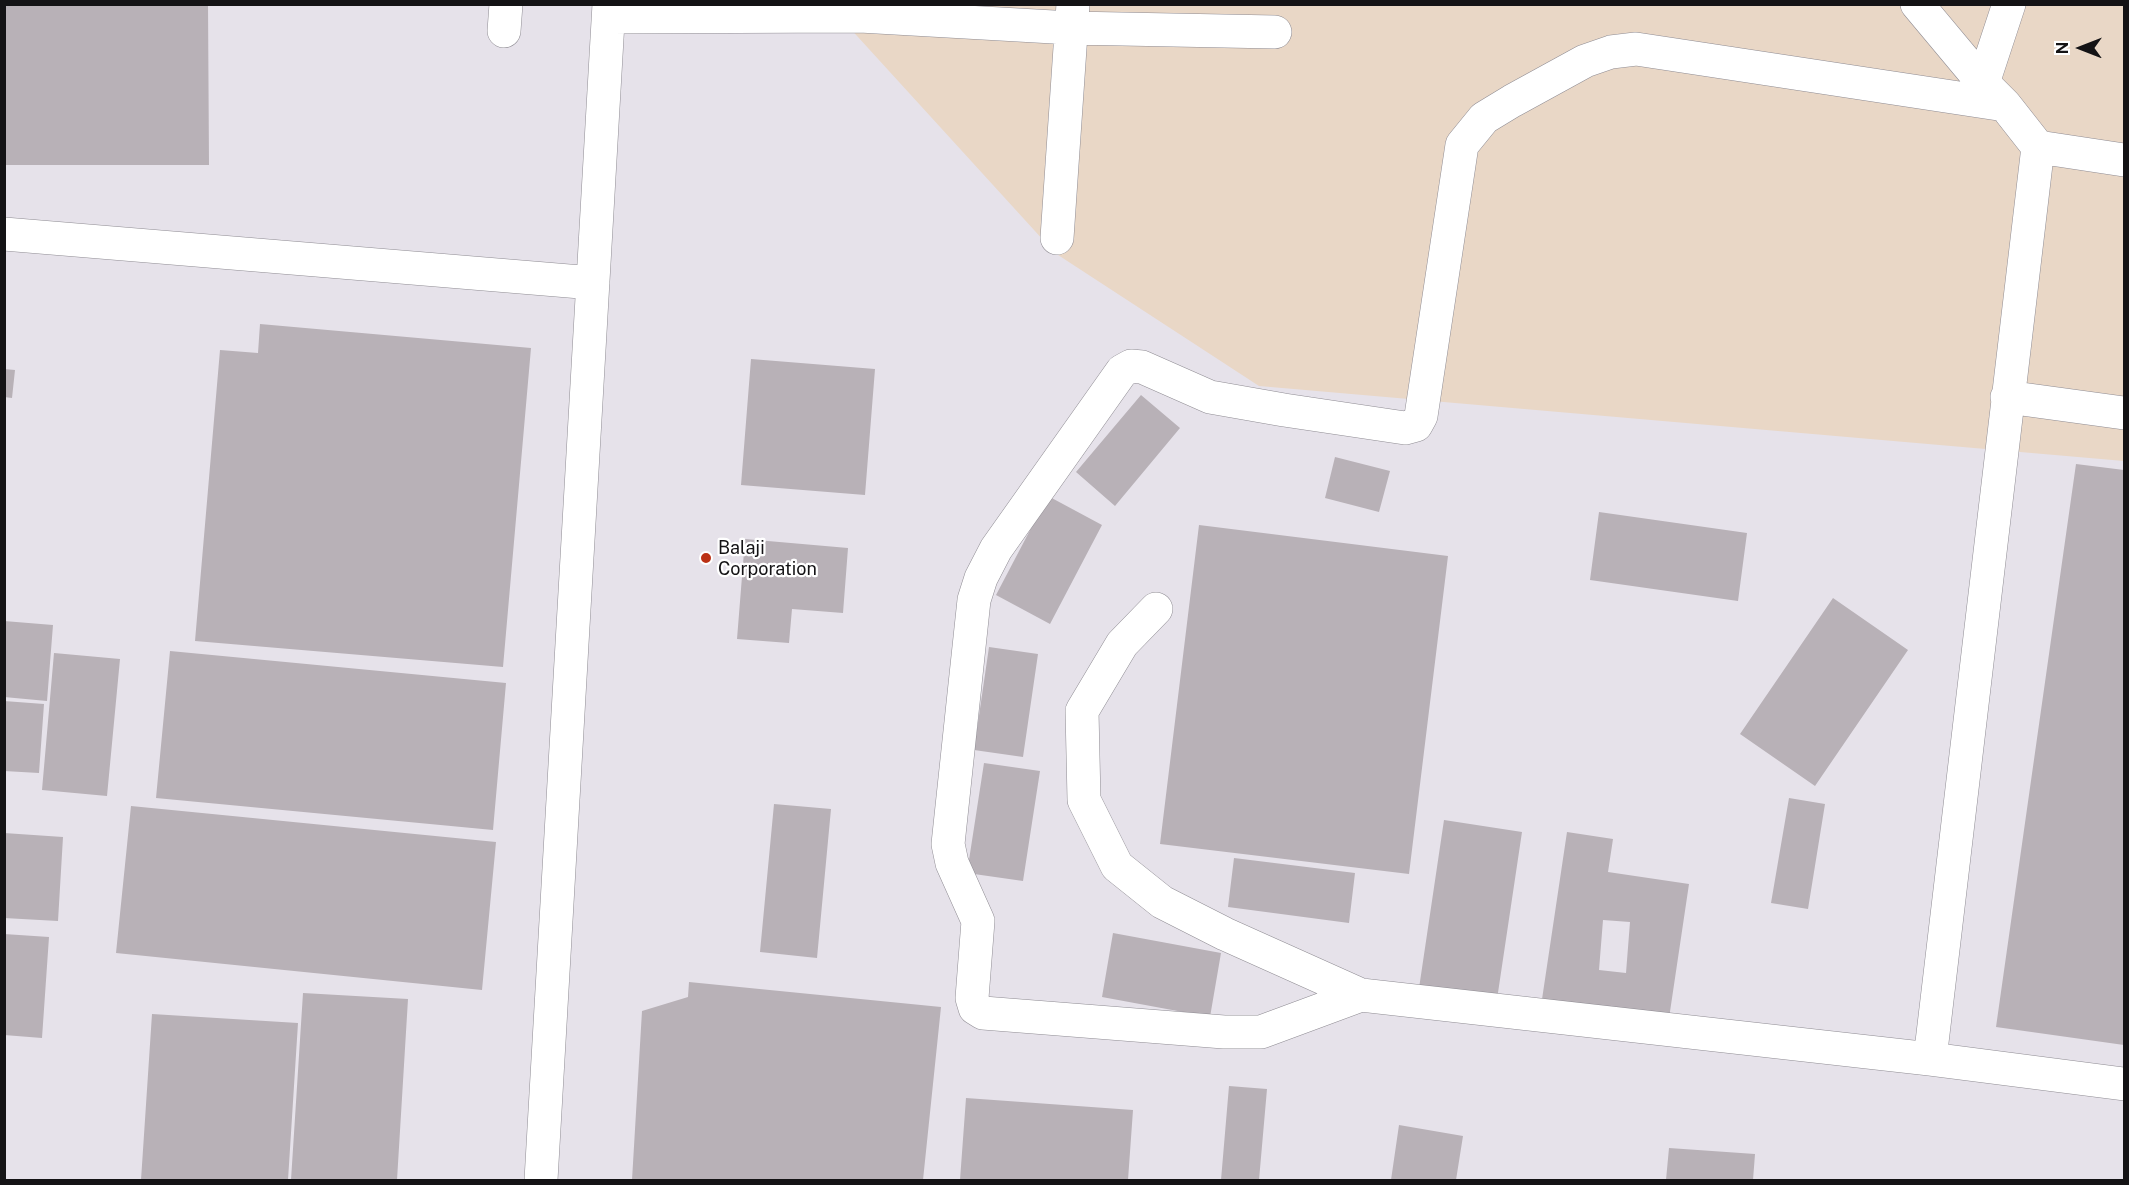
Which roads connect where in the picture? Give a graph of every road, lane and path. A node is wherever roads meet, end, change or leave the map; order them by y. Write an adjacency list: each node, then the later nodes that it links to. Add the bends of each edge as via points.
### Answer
1 (1917, 4): 6 (street)
2 (2009, 4): 6 (street)
3 (609, 11): 4 (street); 11 (street)
4 (1072, 16): 5 (street); 10 (street)
5 (1275, 32)
6 (1994, 94): 7 (street); 15 (street, via 1636,49 1611,52 1585,62 1484,118 1462,145 1421,416 1416,425 1405,428 1210,397 1142,367 1131,366 1122,371 996,549 974,600 948,844 952,863 978,921 972,998 975,1008 983,1013 1261,1032)
7 (2038, 147): 8 (street); 12 (street)
8 (2124, 160)
9 (4, 234): 11 (street)
10 (1057, 238)
11 (593, 283): 18 (street)
12 (2007, 397): 13 (street); 16 (street)
13 (2124, 413)
14 (1156, 609): 15 (street, via 1122,644 1082,711 1084,800 1117,866 1162,902)
15 (1361, 995): 16 (street)
16 (1930, 1059): 17 (street)
17 (2124, 1084)
18 (541, 1180)

